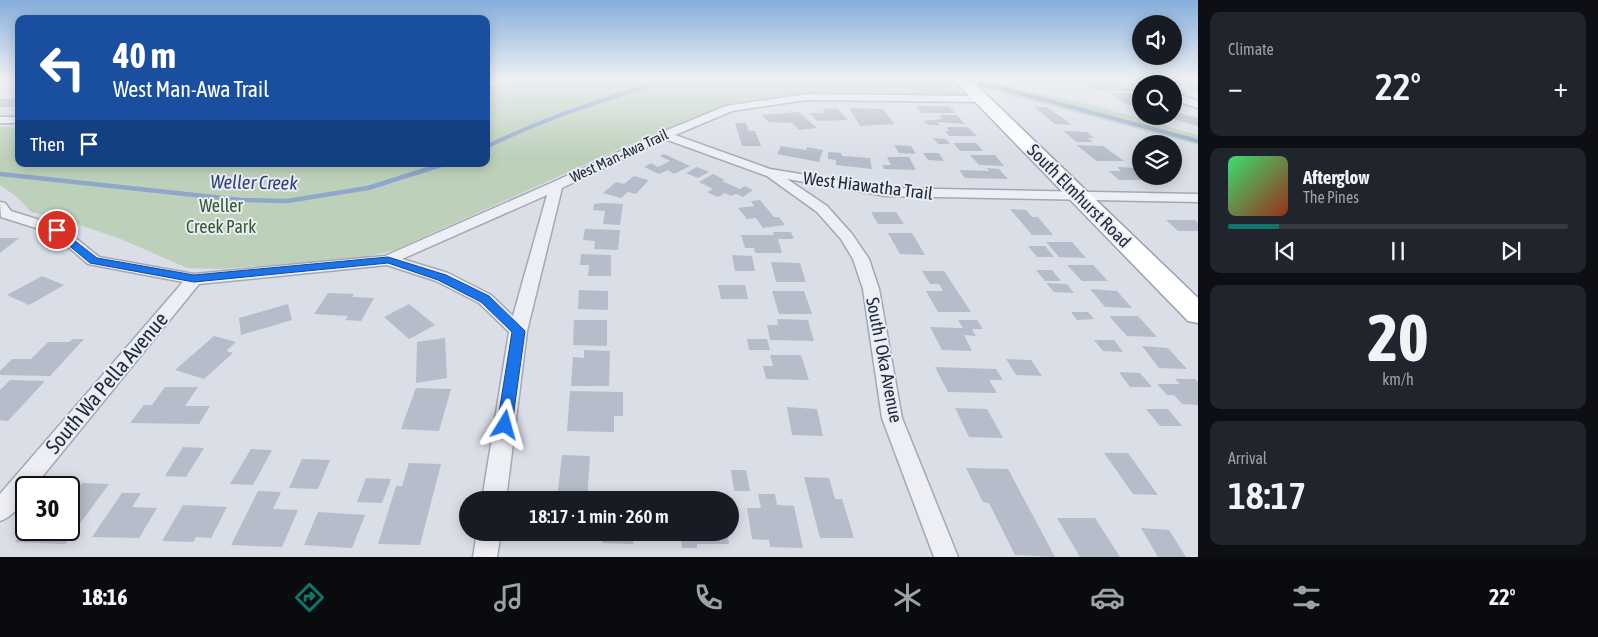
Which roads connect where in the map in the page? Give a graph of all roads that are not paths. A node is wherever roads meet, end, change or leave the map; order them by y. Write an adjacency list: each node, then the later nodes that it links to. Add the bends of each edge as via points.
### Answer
1 (747, 105): 5 (street, West Man-Awa Trail, via 730,108)
2 (987, 105): 9 (main road, South Elmhurst Road)
3 (0, 120): 4 (street)
4 (15, 120)
5 (664, 135): 6 (street, West Hiawatha Trail); 7 (street, West Man-Awa Trail)
6 (767, 172): 8 (street, West Hiawatha Trail); 11 (street, South I Oka Avenue)
7 (556, 186): 13 (street, West Man-Awa Trail); 16 (street)
8 (847, 187): 9 (street, West Hiawatha Trail, via 919,194); 11 (street, via 820,195)
9 (1080, 197): 10 (street, West Hiawatha Trail); 15 (main road, South Elmhurst Road)
10 (1198, 198)
11 (814, 203): 21 (street, South I Oka Avenue, via 847,237 861,259 871,289 892,418)
12 (2, 212): 14 (street, West Man-Awa Trail, via 57,230 94,261)
13 (388, 260): 14 (street, West Man-Awa Trail); 16 (street, West Man-Awa Trail, via 442,278 485,299)
14 (194, 279): 18 (street, South Wa Pella Avenue)
15 (1198, 314)
16 (518, 331): 17 (street)
17 (495, 491)
18 (0, 511)
19 (488, 541): 20 (street)
20 (485, 557)
21 (946, 557)

